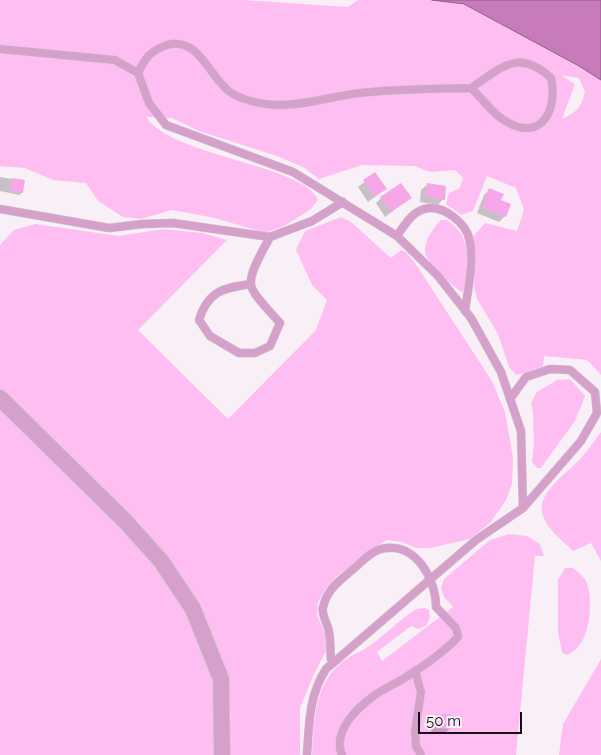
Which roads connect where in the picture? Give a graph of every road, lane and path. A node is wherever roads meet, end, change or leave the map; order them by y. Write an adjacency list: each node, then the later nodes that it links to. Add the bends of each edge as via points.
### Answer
1 (0, 50): 2 (lane, via 115,60)
2 (138, 73): 3 (lane, via 145,58 171,44 188,46 196,52 231,93 264,104 297,104 359,93); 4 (lane, via 150,103 166,125 293,172)
3 (471, 88): 3 (lane, via 504,66 527,62 551,78 553,100 544,121 535,127 521,127 506,122)
4 (343, 202): 6 (lane); 7 (lane, via 312,221)
5 (0, 209): 7 (lane, via 109,228 173,223)
6 (397, 236): 9 (lane, via 438,276); 9 (lane, via 412,215 424,209 449,214 462,224 470,240 472,265)
7 (270, 237): 8 (lane)
8 (251, 284): 8 (lane, via 253,291 280,323 270,346 255,353 239,353 210,336 199,320 210,297 225,288)
9 (465, 311): 11 (lane, via 501,372)
10 (0, 398): 17 (street, via 125,521 161,561 193,609 221,679)
11 (510, 399): 12 (lane, via 521,431); 12 (lane, via 526,377 550,369 570,370 595,392 597,413 581,440)
12 (523, 508): 13 (lane, via 476,540)
13 (430, 578): 14 (lane, via 417,558 408,552 396,548 381,549 369,556 327,594 322,609 329,632); 15 (lane, via 436,594 436,607 456,628 458,637); 18 (lane, via 326,669 314,694 309,716)
14 (330, 659)
15 (415, 671): 16 (lane, via 421,692 415,731); 19 (lane, via 376,695 346,724 340,741)
16 (419, 754)
17 (222, 755)
18 (307, 755)
19 (342, 755)

